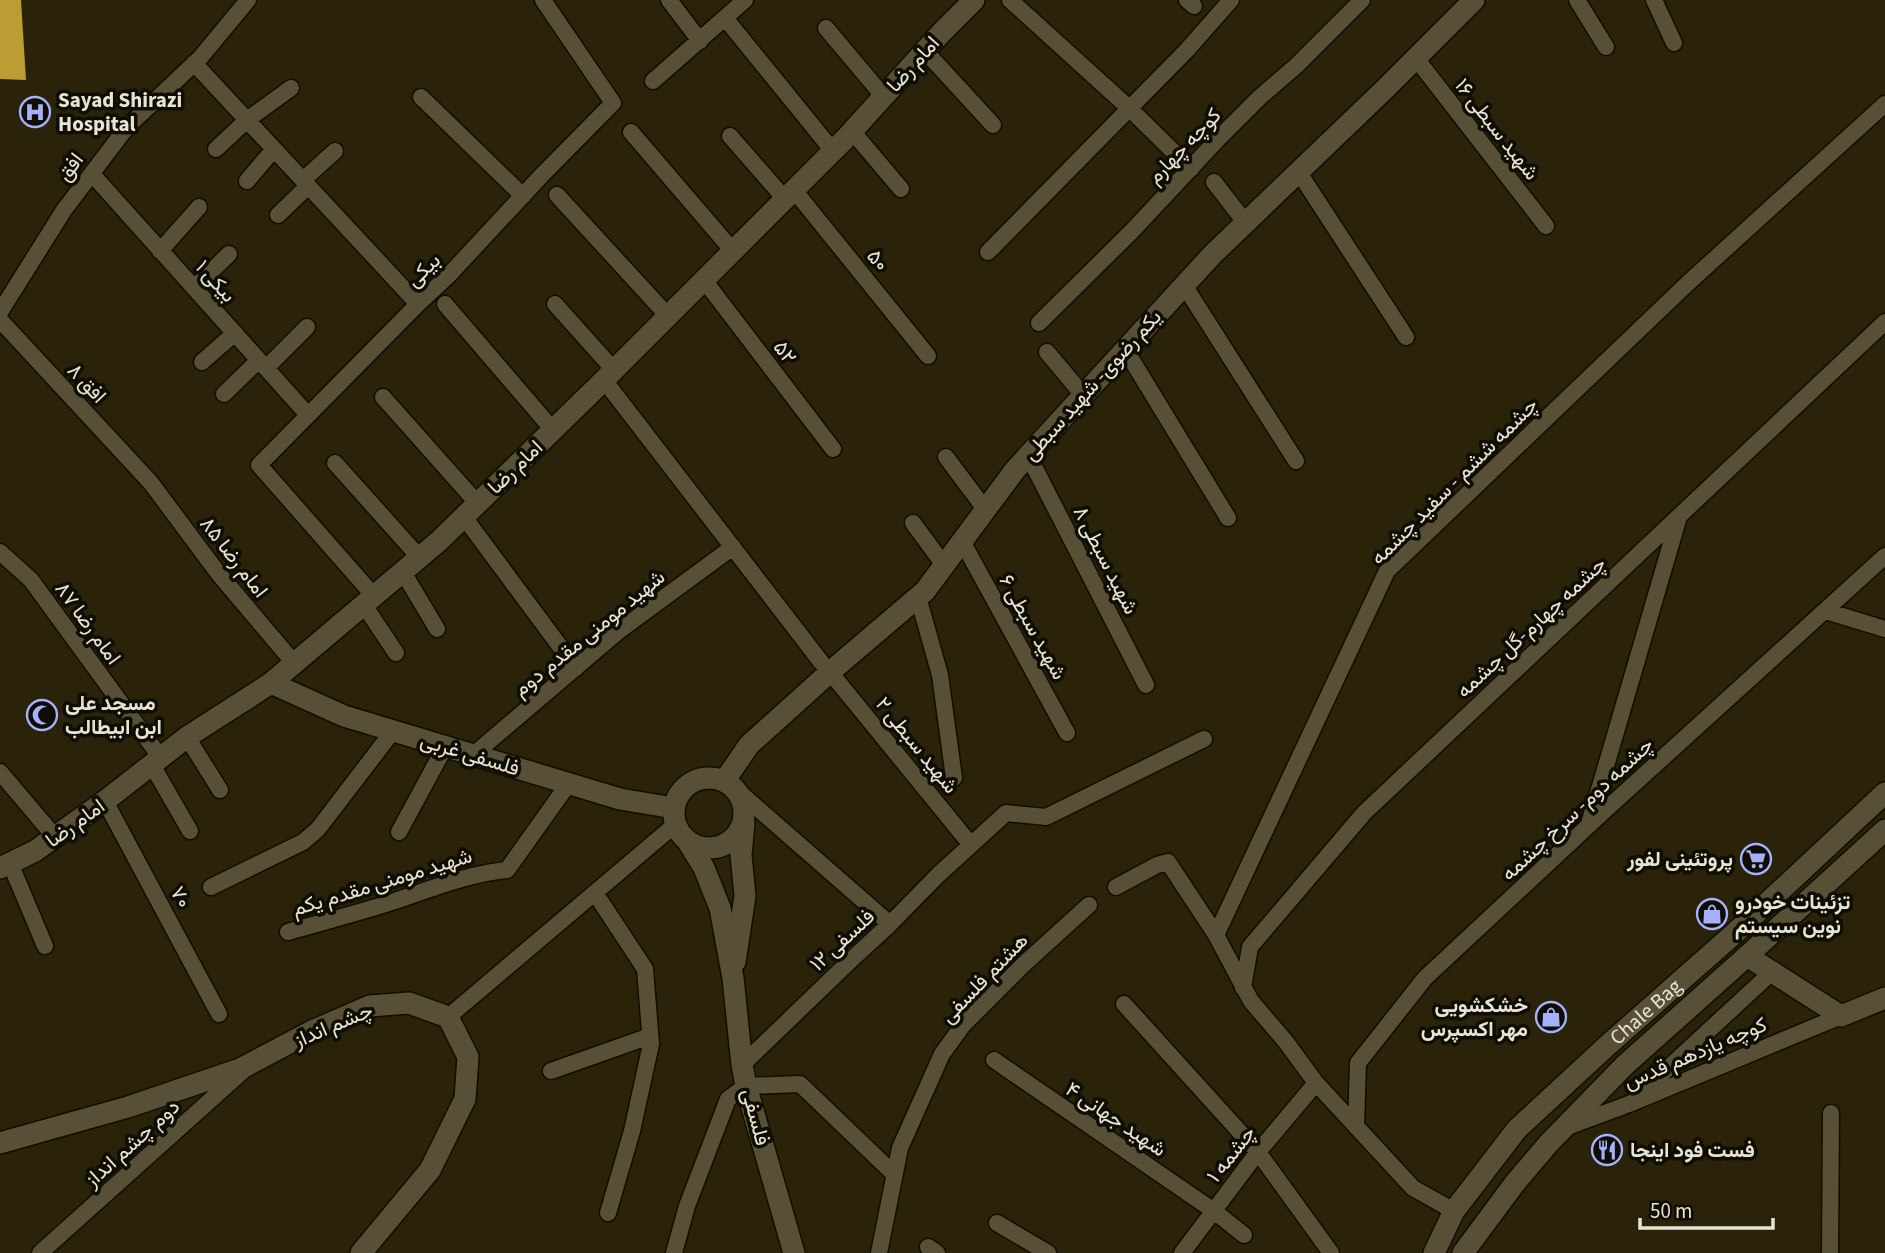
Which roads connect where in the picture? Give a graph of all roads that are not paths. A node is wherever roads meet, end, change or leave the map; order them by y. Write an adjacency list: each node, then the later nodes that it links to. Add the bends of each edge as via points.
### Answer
1 (248, 0): 19 (street, افق)
2 (543, 0): 44 (street, بیکی, via 613,103)
3 (669, 0): 14 (street)
4 (745, 0): 12 (street)
5 (974, 0): 17 (street, امام رضا)
6 (1010, 0): 25 (street)
7 (1231, 0): 25 (street)
8 (1362, 0): 35 (street, کوچه چهارم)
9 (1474, 0): 18 (street, یکم رضوی- شهید سبطی)
10 (1577, 0): 16 (street)
11 (1654, 0): 15 (street)
12 (725, 18): 14 (street); 34 (street)
13 (826, 28): 23 (street)
14 (700, 41): 20 (street)
15 (1674, 43)
16 (1606, 47)
17 (925, 51): 23 (street, امام رضا); 27 (street)
18 (1415, 57): 36 (street, یکم رضوی- شهید سبطی); 48 (street, شهید سبطی ۱۶)
19 (194, 63): 26 (street); 37 (street, افق, via 127,127)
20 (653, 80)
21 (290, 88): 26 (street)
22 (421, 97): 44 (street)
23 (884, 97): 28 (street, امام رضا)
24 (1885, 104): 136 (street, چشمه ششم - سفید چشمه, via 1688,283 1387,571)
25 (1129, 108): 35 (street); 51 (street)
26 (247, 120): 31 (street); 32 (street)
27 (993, 125)
28 (852, 131): 34 (street, امام رضا); 41 (street)
29 (631, 132): 50 (street)
30 (730, 136): 42 (street, ۵۰)
31 (216, 149)
32 (274, 149): 38 (street); 40 (street)
33 (335, 151): 40 (street)
34 (833, 151): 42 (street, امام رضا)
35 (1191, 169): 62 (street, کوچه چهارم)
36 (1298, 171): 47 (street, یکم رضوی- شهید سبطی); 66 (street)
37 (92, 174): 49 (street, ۱ بیکی); 59 (street, افق)
38 (247, 181)
39 (1214, 182): 47 (street)
40 (306, 183): 46 (street); 56 (street)
41 (901, 189)
42 (790, 194): 50 (street, امام رضا); 69 (street, ۵۰)
43 (557, 195): 60 (street)
44 (523, 196): 56 (street, بیکی)
45 (199, 207): 49 (street)
46 (278, 215)
47 (1245, 222): 54 (street, یکم رضوی- شهید سبطی)
48 (1546, 226)
49 (160, 251): 55 (street, ۱ بیکی)
50 (733, 251): 53 (street, امام رضا)
51 (988, 252)
52 (229, 254): 55 (street)
53 (704, 280): 60 (street, امام رضا); 78 (street, ۵۲)
54 (1184, 285): 67 (street, یکم رضوی- شهید سبطی); 81 (street)
55 (194, 288): 65 (street, ۱ بیکی)
56 (418, 304): 76 (street, بیکی)
57 (445, 304): 77 (street)
58 (555, 304): 72 (street, ۲ شهید سبطی)
59 (0, 312)
60 (668, 316): 72 (street, امام رضا)
61 (0, 320): 83 (street, افق ۸)
62 (1039, 323)
63 (1885, 323): 86 (street, چشمه چهارم-گل چشمه)
64 (307, 327): 71 (street)
65 (235, 333): 70 (street); 71 (street, ۱ بیکی)
66 (1406, 337)
67 (1125, 349): 74 (street, یکم رضوی- شهید سبطی); 87 (street)
68 (1047, 352): 74 (street)
69 (928, 356)
70 (202, 362)
71 (262, 364): 73 (street); 76 (street, ۱ بیکی)
72 (609, 375): 77 (street, امام رضا); 90 (street, ۲ شهید سبطی)
73 (224, 394)
74 (1083, 396): 79 (street, یکم رضوی- شهید سبطی)
75 (383, 397): 85 (street)
76 (308, 415): 97 (street, بیکی, via 259,465)
77 (553, 430): 85 (street, امام رضا)
78 (833, 449)
79 (1028, 455): 84 (street, یکم رضوی- شهید سبطی); 106 (street, ۸ شهید سبطی)
80 (946, 457): 84 (street)
81 (1296, 461)
82 (335, 463): 93 (street)
83 (144, 475): 102 (street, امام رضا ۸۵)
84 (985, 509): 89 (street, یکم رضوی- شهید سبطی)
85 (471, 510): 93 (street, امام رضا); 103 (street)
86 (1678, 517): 123 (street); 141 (street, چشمه چهارم-گل چشمه, via 1364,813 1250,947)
87 (1228, 518)
88 (913, 523): 94 (street)
89 (962, 541): 94 (street, یکم رضوی- شهید سبطی); 108 (street, ۶ شهید سبطی)
90 (733, 547): 103 (street, شهید مومنی مقدم دوم); 104 (street, ۲ شهید سبطی)
91 (0, 552): 113 (street, امام رضا ۸۷, via 31,580)
92 (1885, 556): 98 (street, چشمه دوم- سرخ چشمه)
93 (420, 558): 95 (street, امام رضا)
94 (944, 565): 96 (street, یکم رضوی- شهید سبطی)
95 (403, 572): 97 (street, امام رضا); 99 (street)
96 (918, 597): 104 (street, یکم رضوی- شهید سبطی); 115 (street, via 940,675)
97 (369, 601): 101 (street); 102 (street, امام رضا)
98 (1826, 611): 100 (street); 123 (street, چشمه دوم- سرخ چشمه)
99 (437, 629)
100 (1885, 629)
101 (396, 653)
102 (294, 663): 105 (street, امام رضا)
103 (576, 667): 112 (street, شهید مومنی مقدم دوم)
104 (825, 667): 117 (street, یکم رضوی- شهید سبطی, via 749,745); 128 (street, ۲ شهید سبطی)
105 (271, 683): 107 (street, فلسفی غربی, via 344,716); 109 (street, امام رضا)
106 (1146, 685)
107 (393, 731): 111 (street, فلسفی غربی); 130 (street, via 303,842)
108 (1067, 733)
109 (187, 737): 113 (street, امام رضا); 118 (street)
110 (1204, 739): 128 (street, ۱۲ فلسفی, via 1046,817 1006,813)
111 (445, 747): 112 (street, فلسفی غربی); 126 (street)
112 (473, 755): 116 (street, فلسفی غربی)
113 (156, 761): 120 (street, امام رضا); 125 (street, امام رضا ۸۷)
114 (0, 772): 127 (street)
115 (954, 778)
116 (569, 783): 122 (street, فلسفی غربی); 135 (street, شهید مومنی مقدم یکم, via 508,870 450,881)
117 (732, 786): 121 (street); 122 (street, via 708,777 690,783 680,794); 134 (street)
118 (220, 790)
119 (1885, 793): 162 (street, Chale Bag, via 1517,1129)
120 (105, 801): 127 (street, امام رضا); 144 (street, ۷۰)
121 (745, 817): 122 (street, via 734,839 721,847 705,848); 140 (street, via 741,855 745,896)
122 (679, 824): 132 (street); 140 (street, via 705,868 720,908)
123 (1588, 827): 156 (street, چشمه دوم- سرخ چشمه, via 1425,978 1358,1063)
124 (1885, 830): 138 (street, Chale Bag)
125 (190, 831)
126 (399, 832)
127 (55, 837): 129 (street, امام رضا)
128 (971, 845): 134 (street, ۱۲ فلسفی)
129 (5, 866): 137 (street)
130 (211, 887)
131 (1116, 887): 136 (street, via 1168,862)
132 (595, 893): 146 (street); 147 (street, via 645,970)
133 (1089, 905): 160 (street, هشتم فلسفی, via 963,1025 942,1054 900,1148)
134 (890, 924): 150 (street, ۱۲ فلسفی)
135 (288, 932)
136 (1216, 935): 141 (street)
137 (44, 946)
138 (1747, 957): 139 (street); 157 (street, Chale Bag, via 1625,1065)
139 (1772, 972): 145 (street); 154 (street)
140 (733, 978): 150 (street, فلسفی)
141 (1242, 988): 152 (street)
142 (1885, 998): 145 (street)
143 (1124, 1004): 159 (street)
144 (219, 1014)
145 (1841, 1016): 154 (street, کوچه یازدهم قدس)
146 (448, 1017): 149 (street, چشم انداز, via 409,1003 370,1006); 167 (street, via 468,1056 465,1099 430,1170)
147 (650, 1036): 151 (street); 163 (street, via 632,1131)
148 (995, 1060): 161 (street, ۴ شهید جهانی)
149 (251, 1063): 158 (street, چشم انداز, via 128,1107); 166 (street, دوم چشم انداز)
150 (742, 1065): 153 (street, فلسفی)
151 (551, 1071)
152 (1315, 1083): 156 (street); 159 (street, چشمه ۱)
153 (747, 1087): 160 (street, via 800,1084); 168 (street, via 728,1099); 169 (street, فلسفی)
154 (1629, 1104): 157 (street, کوچه یازدهم قدس)
155 (1831, 1113): 176 (street)
156 (1356, 1127): 162 (street, via 1413,1188)
157 (1565, 1128): 175 (street, Chale Bag, via 1515,1183)
158 (0, 1143)
159 (1258, 1152): 161 (street, چشمه ۱); 173 (street)
160 (895, 1175): 170 (street, هشتم فلسفی)
161 (1214, 1211): 165 (street, ۴ شهید جهانی); 172 (street, چشمه ۱)
162 (1454, 1211): 174 (street, Chale Bag)
163 (608, 1213)
164 (998, 1223): 171 (street)
165 (1244, 1235)
166 (40, 1253)
167 (360, 1253)
168 (674, 1253)
169 (794, 1253)
170 (879, 1253)
171 (1048, 1253)
172 (1182, 1253)
173 (1331, 1253)
174 (1434, 1253)
175 (1463, 1253)
176 (1830, 1253)

